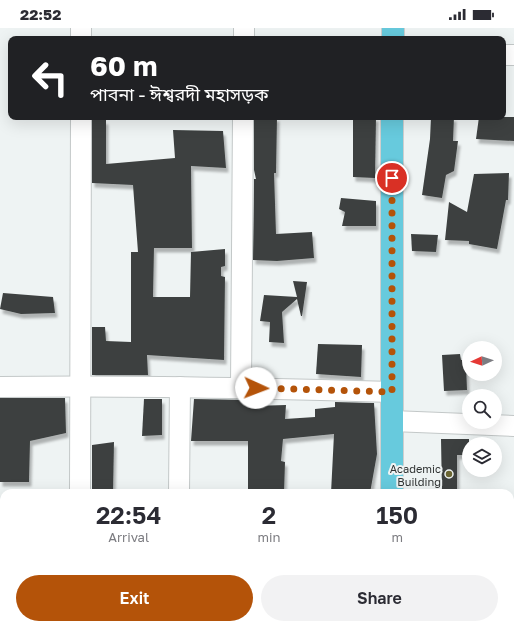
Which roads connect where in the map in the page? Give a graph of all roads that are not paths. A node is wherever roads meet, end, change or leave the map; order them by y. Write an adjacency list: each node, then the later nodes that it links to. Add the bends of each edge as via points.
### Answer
1 (81, 120): 4 (street)
2 (243, 120): 7 (street)
3 (392, 120): 8 (main road)
4 (80, 386): 5 (street); 6 (street); 11 (street)
5 (0, 387)
6 (180, 387): 7 (street); 12 (street)
7 (242, 388): 8 (street)
8 (392, 392): 9 (main road)
9 (392, 421): 10 (street); 13 (main road)
10 (514, 426)
11 (80, 489)
12 (179, 489)
13 (392, 489)

